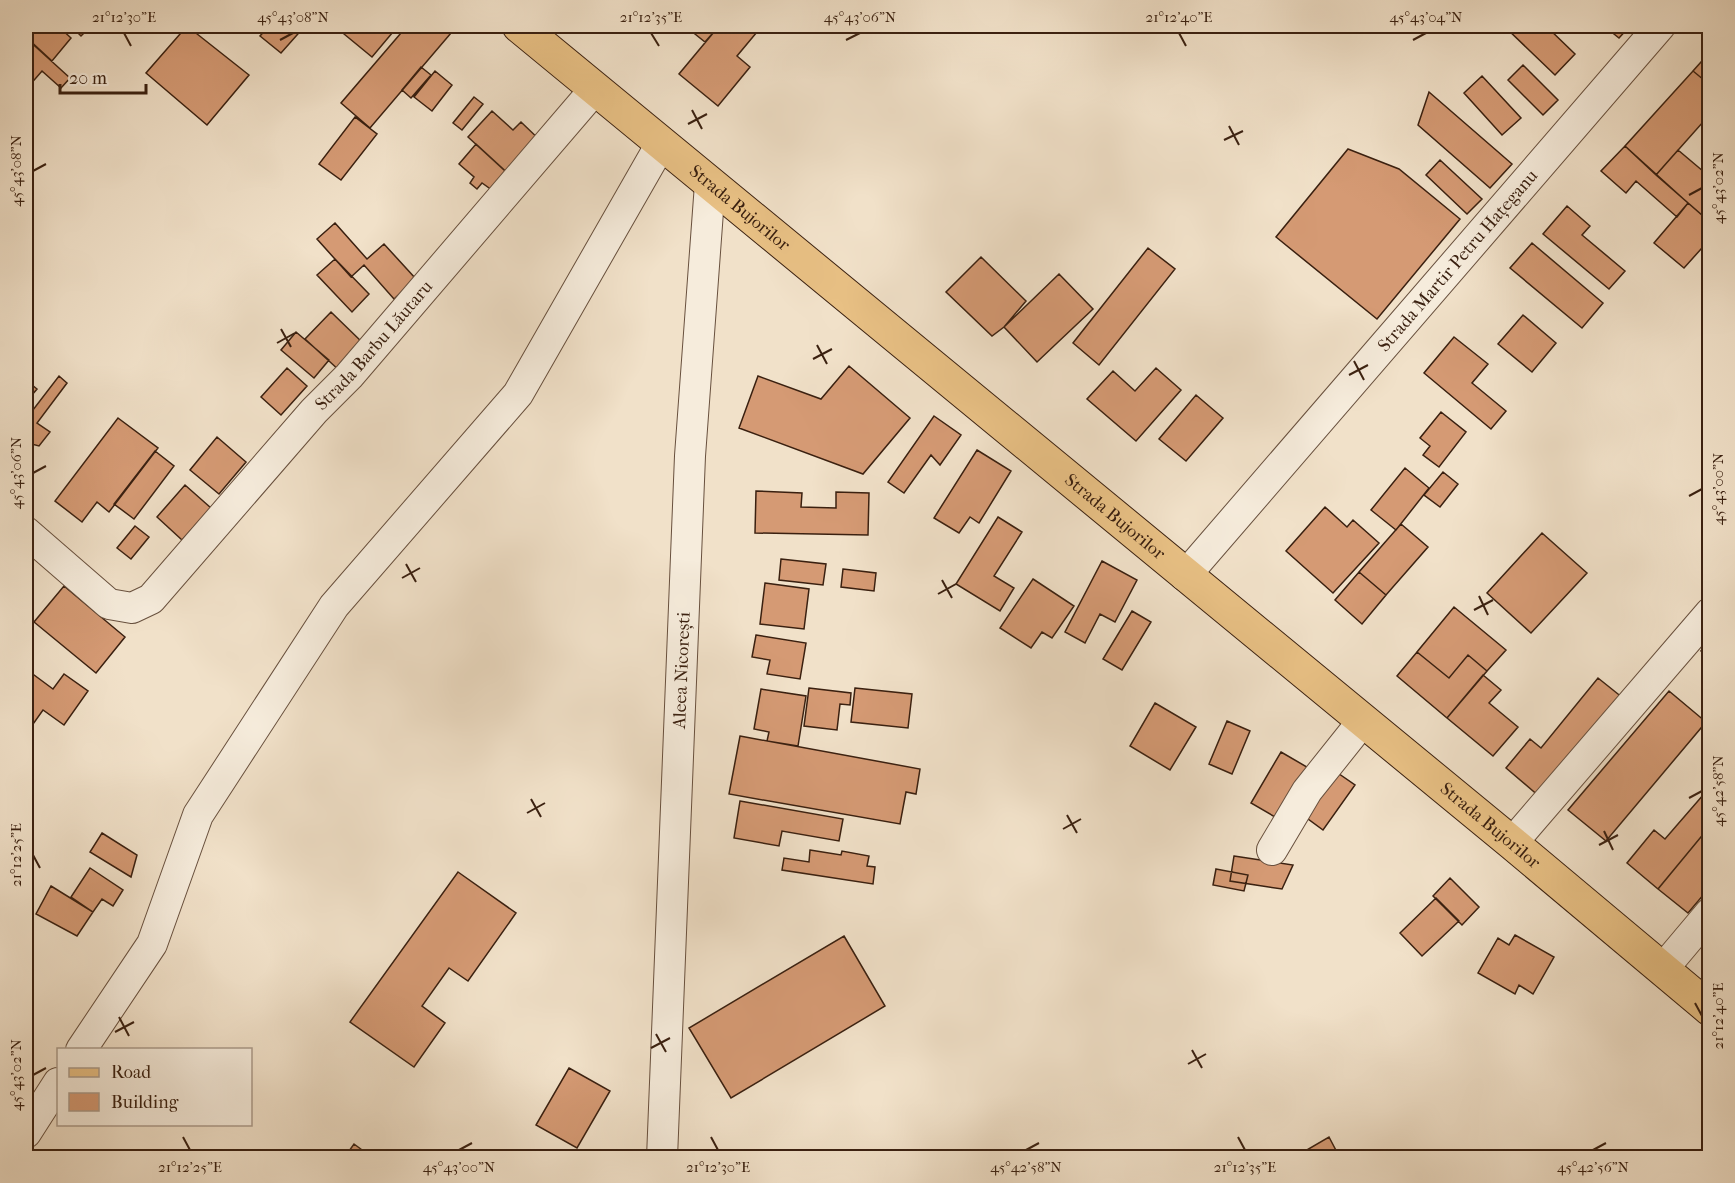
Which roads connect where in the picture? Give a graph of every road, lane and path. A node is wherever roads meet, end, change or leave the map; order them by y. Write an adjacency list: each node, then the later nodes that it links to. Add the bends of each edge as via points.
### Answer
1 (519, 26): 3 (main road, Strada Bujorilor)
2 (1660, 26): 7 (street, Strada Martir Petru Hațeganu)
3 (595, 89): 4 (main road, Strada Bujorilor); 6 (street, Strada Barbu Lăutaru, via 151,599 132,608 109,604)
4 (661, 144): 5 (main road, Strada Bujorilor); 15 (street, via 518,394 334,606 198,815 152,944)
5 (710, 184): 7 (main road, Strada Bujorilor); 18 (street, Aleea Nicorești, via 690,456)
6 (26, 532)
7 (1185, 576): 9 (main road, Strada Bujorilor)
8 (1710, 613): 10 (street)
9 (1362, 722): 10 (main road, Strada Bujorilor); 11 (street, via 1307,790)
10 (1512, 843): 13 (main road, Strada Bujorilor)
11 (1272, 850)
12 (1710, 913): 13 (street)
13 (1662, 970): 14 (main road, Strada Bujorilor)
14 (1710, 1009)
15 (82, 1048)
16 (57, 1085): 17 (street)
17 (26, 1133)
18 (662, 1158)

